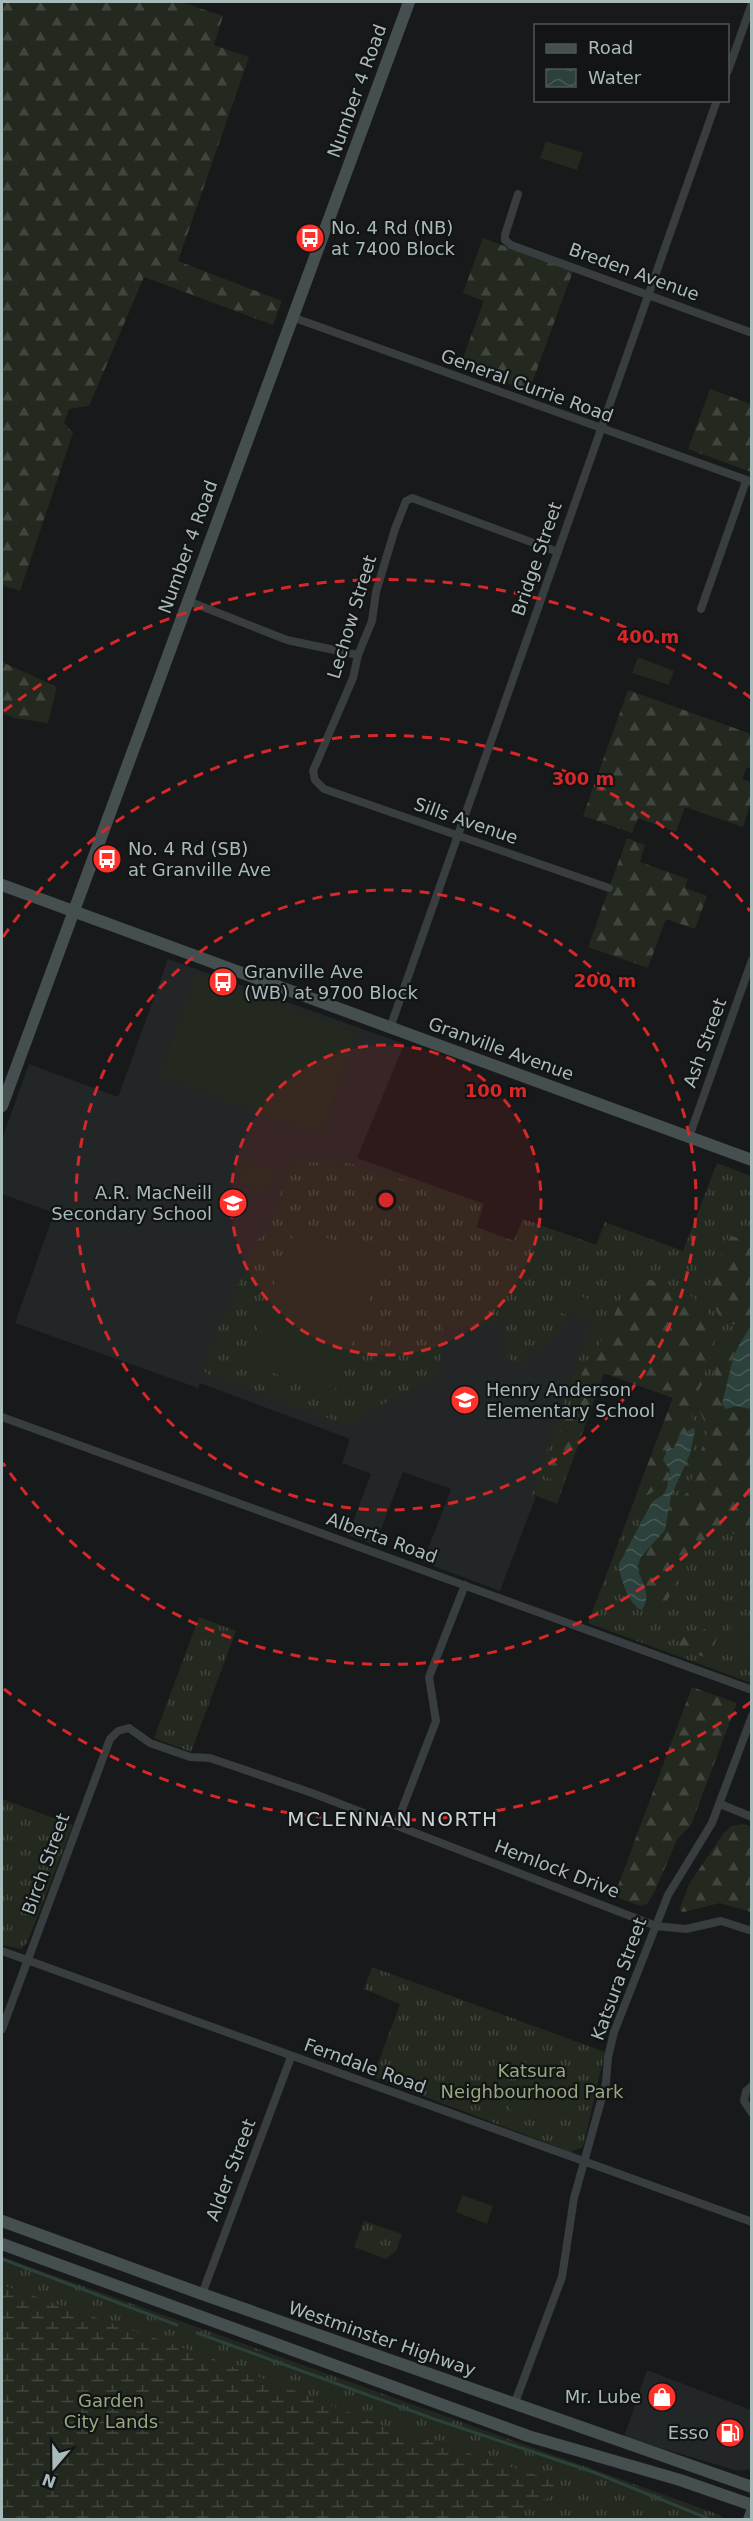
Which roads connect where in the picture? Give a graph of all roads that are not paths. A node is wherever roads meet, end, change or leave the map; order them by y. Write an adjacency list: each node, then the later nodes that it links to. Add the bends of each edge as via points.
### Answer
1 (409, 2): 8 (main road, Number 4 Road)
2 (741, 2): 3 (street)
3 (751, 4): 4 (street)
4 (729, 68)
5 (716, 102): 7 (street, Bridge Street)
6 (519, 194): 7 (street, Breden Avenue, via 505,240 511,245)
7 (647, 294): 9 (street, Breden Avenue); 10 (street, Bridge Street)
8 (292, 317): 10 (street, General Currie Road); 13 (main road, Number 4 Road)
9 (752, 333)
10 (599, 429): 11 (street, General Currie Road); 12 (street, Bridge Street)
11 (749, 482): 14 (street)
12 (558, 552): 15 (street, Lechow Street, via 412,498 406,501 376,592 372,621); 17 (street, Bridge Street)
13 (188, 601): 15 (street, via 287,640); 20 (main road, Number 4 Road)
14 (701, 609)
15 (358, 655): 16 (street, Lechow Street, via 353,678 314,771)
16 (315, 780): 17 (street, Sills Avenue, via 324,789)
17 (457, 835): 19 (street, Sills Avenue); 22 (street, Bridge Street)
18 (2, 885): 20 (main road, Granville Avenue)
19 (609, 888)
20 (73, 912): 22 (main road, Granville Avenue); 23 (main road, Number 4 Road)
21 (752, 960): 24 (street, Ash Street)
22 (390, 1028): 24 (main road, Granville Avenue)
23 (2, 1106)
24 (689, 1137): 25 (main road, Granville Avenue)
25 (752, 1160)
26 (2, 1417): 27 (street, Alberta Road)
27 (465, 1585): 28 (street, Alberta Road); 33 (street, via 429,1677 436,1721)
28 (752, 1690)
29 (752, 1716): 31 (street, Katsura Street)
30 (118, 1731): 33 (street, Hemlock Drive, via 129,1728 150,1743 190,1757 220,1762); 37 (street, Birch Street, via 110,1740)
31 (720, 1804): 32 (street); 34 (street, Katsura Street, via 705,1836 681,1870)
32 (752, 1817)
33 (396, 1825): 34 (street, Hemlock Drive)
34 (656, 1926): 35 (street, Hemlock Drive, via 686,1929 721,1921); 42 (street, Katsura Street, via 614,2032 606,2083)
35 (752, 1931)
36 (2, 1951): 37 (street, Ferndale Road)
37 (27, 1961): 38 (street, Birch Street); 39 (street, Ferndale Road)
38 (2, 2029)
39 (291, 2057): 42 (street, Ferndale Road); 46 (street, Alder Street)
40 (752, 2086): 41 (street, via 744,2101)
41 (752, 2113)
42 (582, 2162): 44 (street, Ferndale Road); 48 (street, Katsura Street, via 562,2277)
43 (2, 2221): 46 (main road, Westminster Highway)
44 (752, 2222)
45 (2, 2244): 47 (main road)
46 (202, 2295): 47 (main road); 48 (main road, Westminster Highway)
47 (194, 2314): 50 (main road, via 528,2436)
48 (514, 2405): 49 (main road, Westminster Highway)
49 (752, 2487)
50 (752, 2505)
51 (752, 2511): 52 (main road)
52 (748, 2520)

